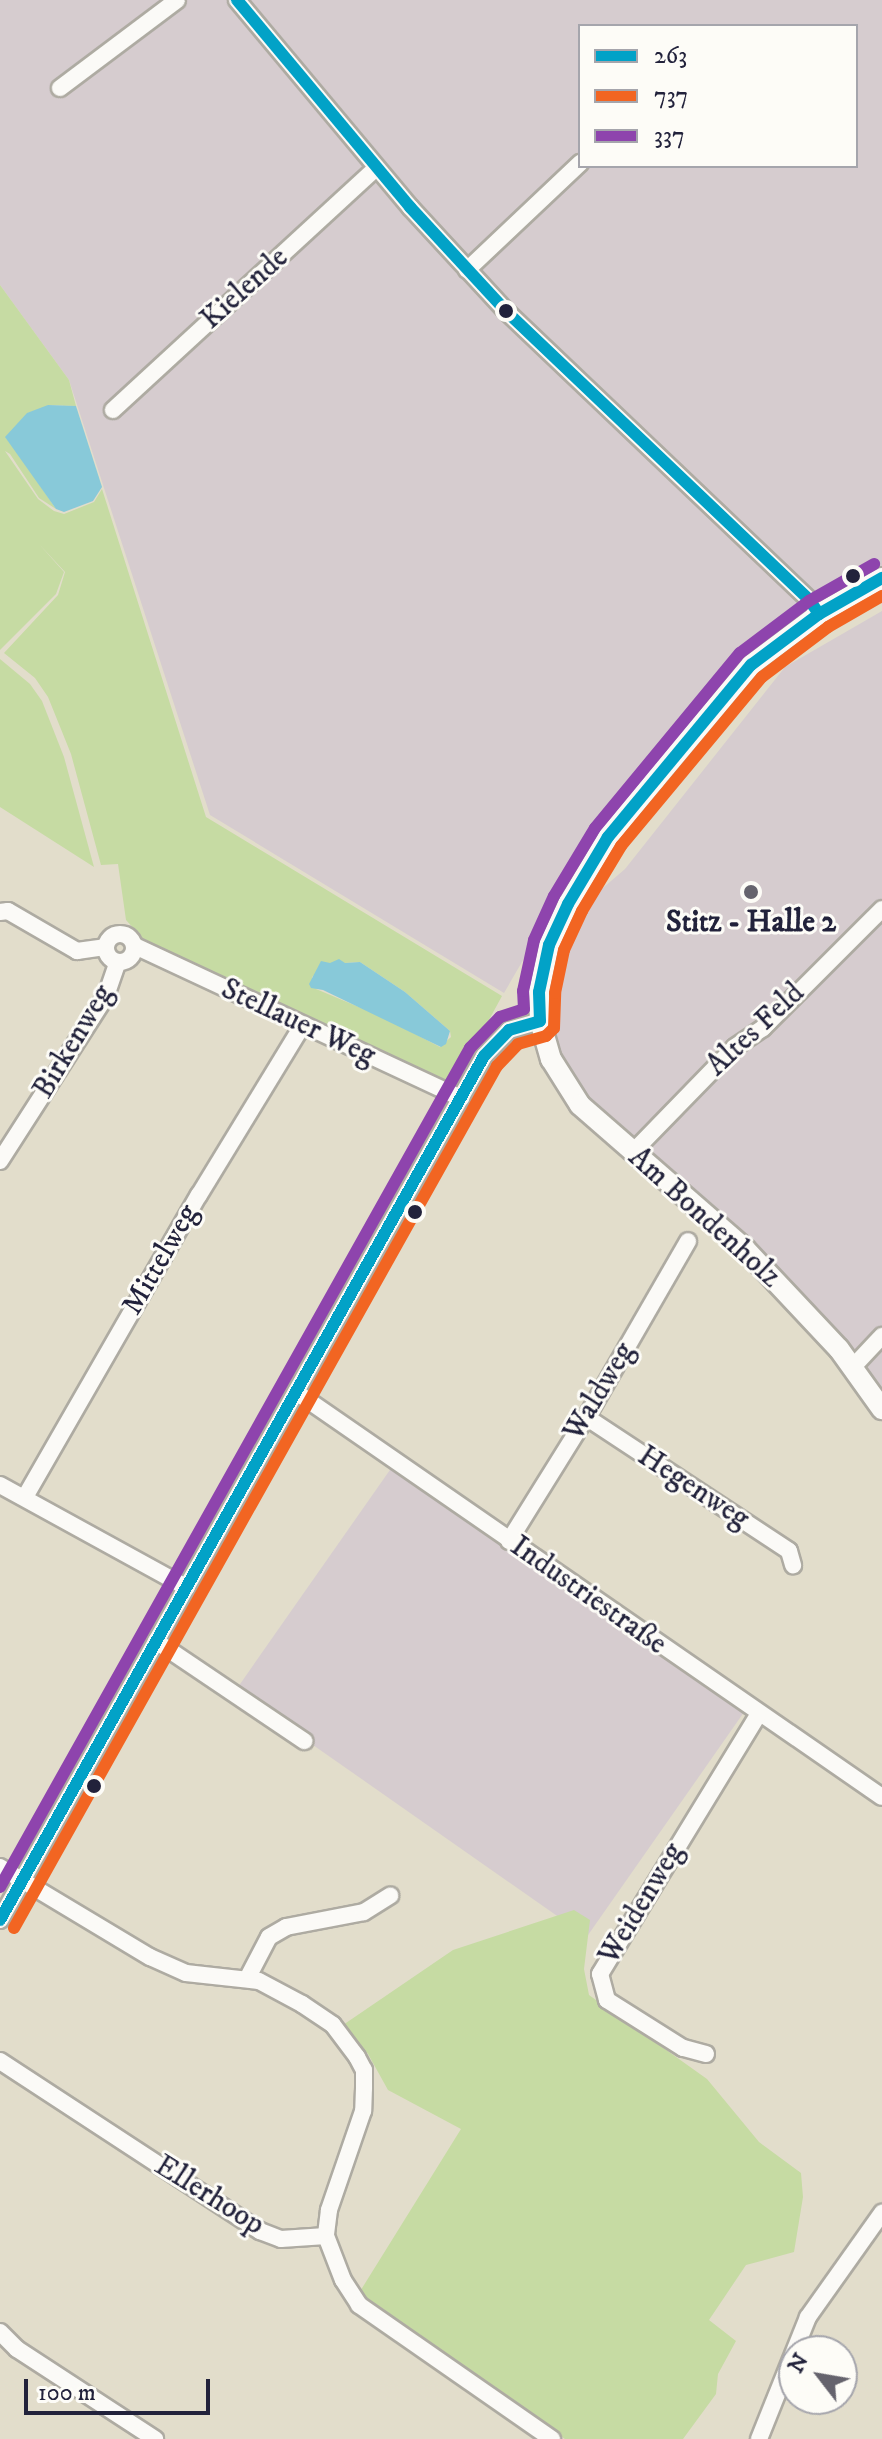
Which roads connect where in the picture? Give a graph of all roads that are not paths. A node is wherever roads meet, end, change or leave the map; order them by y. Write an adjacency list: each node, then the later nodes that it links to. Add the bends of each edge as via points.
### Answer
1 (177, 0): 3 (street)
2 (237, 0): 5 (street)
3 (60, 88)
4 (578, 165): 6 (street)
5 (376, 168): 6 (street); 7 (street, Kielende)
6 (467, 270): 9 (street)
7 (113, 410)
8 (882, 578): 9 (main road, Am Bondenholz)
9 (819, 614): 15 (main road, Am Bondenholz, via 751,665 608,837 549,945 539,992)
10 (882, 909): 18 (street, Altes Feld)
11 (0, 912): 13 (street, via 8,911 77,951)
12 (135, 946): 13 (street, Stellauer Weg, via 125,933 108,938); 14 (street, via 127,961); 16 (street, Stellauer Weg)
13 (105, 947): 14 (street)
14 (118, 962): 19 (street, Birkenweg, via 106,996)
15 (540, 1021): 17 (street, via 509,1030 484,1056); 18 (main road, Am Bondenholz, via 551,1059 569,1092)
16 (302, 1026): 17 (street, Stellauer Weg); 27 (street, Mittelweg)
17 (461, 1098): 23 (street)
18 (632, 1153): 22 (main road, Am Bondenholz, via 745,1249)
19 (0, 1161)
20 (688, 1241): 25 (street, Waldweg)
21 (882, 1336): 22 (street)
22 (852, 1368): 24 (main road, Am Bondenholz)
23 (296, 1392): 28 (street, Industriestraße); 30 (street)
24 (882, 1409)
25 (586, 1417): 28 (street, Waldweg); 29 (street, Hegenweg, via 789,1551)
26 (0, 1485): 27 (street)
27 (25, 1497): 30 (street)
28 (509, 1541): 32 (street, Industriestraße)
29 (793, 1565)
30 (187, 1588): 31 (street)
31 (156, 1641): 33 (street); 36 (street)
32 (759, 1714): 34 (street, Industriestraße); 40 (street, Weidenweg, via 600,1974 607,2000 683,2048)
33 (304, 1741)
34 (882, 1797)
35 (0, 1867): 36 (street)
36 (23, 1882): 38 (street); 39 (street, via 186,1973)
37 (390, 1896): 39 (street, via 364,1912 278,1932 260,1950)
38 (0, 1920)
39 (247, 1979): 43 (street, via 274,1988 333,2025 364,2070 363,2111 329,2210)
40 (706, 2054)
41 (0, 2061): 43 (street, Ellerhoop, via 260,2231 281,2239)
42 (882, 2213): 47 (street, via 808,2317)
43 (326, 2236): 46 (street, via 359,2305)
44 (0, 2332): 45 (street, via 17,2349)
45 (155, 2439)
46 (552, 2439)
47 (759, 2439)

